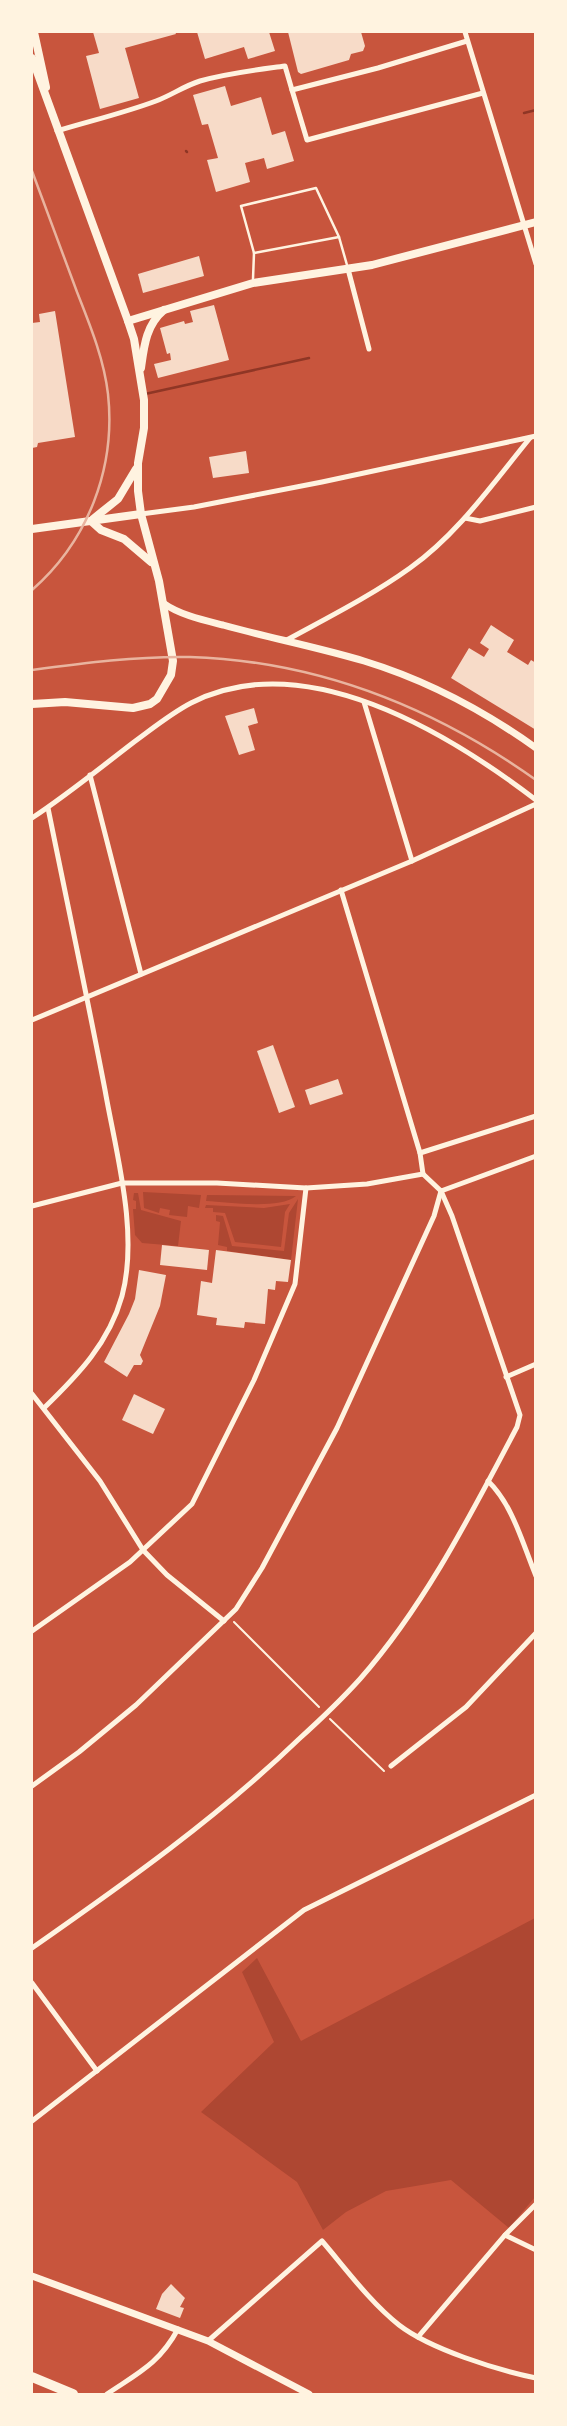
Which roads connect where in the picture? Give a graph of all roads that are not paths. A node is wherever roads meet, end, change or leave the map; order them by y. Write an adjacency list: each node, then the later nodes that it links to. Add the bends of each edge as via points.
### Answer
1 (34, 32): 7 (main road)
2 (465, 32): 3 (street)
3 (467, 41): 5 (street); 6 (street)
4 (32, 58): 7 (main road)
5 (292, 90): 6 (street, via 307,140); 8 (street, via 285,66 240,71)
6 (483, 93): 10 (street)
7 (50, 111): 8 (main road)
8 (57, 131): 17 (main road)
9 (536, 222): 10 (main road)
10 (523, 225): 13 (street); 14 (main road)
11 (339, 237): 12 (lane); 12 (lane, via 316,188 241,206); 14 (lane)
12 (254, 253): 15 (lane)
13 (536, 264)
14 (348, 270): 15 (main road); 18 (street)
15 (253, 283): 16 (main road)
16 (166, 308): 17 (main road); 19 (main road, via 147,335)
17 (128, 321): 19 (main road)
18 (369, 349)
19 (140, 380): 21 (main road, via 144,428)
20 (533, 437): 23 (street); 24 (street)
21 (138, 464): 23 (main road); 25 (main road, via 122,495)
22 (536, 507): 24 (street, via 480,521)
23 (141, 514): 25 (main road); 27 (main road)
24 (465, 518): 29 (street, via 412,567)
25 (91, 521): 26 (main road); 27 (main road, via 124,539)
26 (32, 529)
27 (154, 565): 28 (main road)
28 (163, 603): 29 (street, via 181,613); 31 (main road, via 173,661 157,699 133,708)
29 (285, 641): 32 (street, via 363,661 432,687 487,715)
30 (364, 702): 33 (street, via 307,686 232,690 200,699 173,714); 34 (street, via 437,733); 37 (street)
31 (32, 704)
32 (536, 748)
33 (90, 775): 35 (street); 39 (street)
34 (536, 802): 37 (street)
35 (48, 808): 36 (street); 40 (street)
36 (32, 818)
37 (412, 861): 38 (street)
38 (341, 890): 39 (street); 43 (street)
39 (141, 974): 40 (street)
40 (87, 997): 41 (street); 46 (street)
41 (32, 1020)
42 (536, 1116): 43 (street)
43 (420, 1153): 45 (street)
44 (536, 1156): 48 (street)
45 (423, 1174): 47 (street); 48 (street)
46 (122, 1183): 47 (street); 49 (street); 53 (street, via 128,1246 116,1314 89,1362)
47 (306, 1188): 55 (street, via 295,1284 278,1328 192,1504)
48 (441, 1191): 51 (street); 57 (street, via 337,1429 262,1568)
49 (32, 1206)
50 (536, 1364): 51 (street)
51 (506, 1377): 54 (street, via 520,1415)
52 (32, 1394): 53 (street)
53 (44, 1408): 55 (street, via 100,1481)
54 (488, 1481): 56 (street, via 510,1513); 63 (street, via 413,1609 360,1679 326,1714 176,1846)
55 (143, 1550): 57 (street, via 167,1575); 58 (street)
56 (536, 1576)
57 (226, 1619): 61 (street, via 136,1705)
58 (32, 1631)
59 (536, 1633): 60 (street, via 466,1707)
60 (391, 1766)
61 (32, 1786)
62 (536, 1795): 65 (street, via 304,1910)
63 (32, 1948)
64 (32, 1983): 65 (street)
65 (97, 2071): 66 (street)
66 (32, 2121)
67 (536, 2204): 68 (street)
68 (505, 2235): 69 (street); 72 (street)
69 (536, 2250)
70 (32, 2276): 71 (street)
71 (178, 2329): 73 (street); 77 (street, via 159,2357)
72 (418, 2337): 73 (street, via 374,2301 322,2241); 75 (street)
73 (208, 2341): 78 (street)
74 (32, 2377): 76 (highway)
75 (536, 2378)
76 (73, 2395)
77 (107, 2395)
78 (309, 2395)

